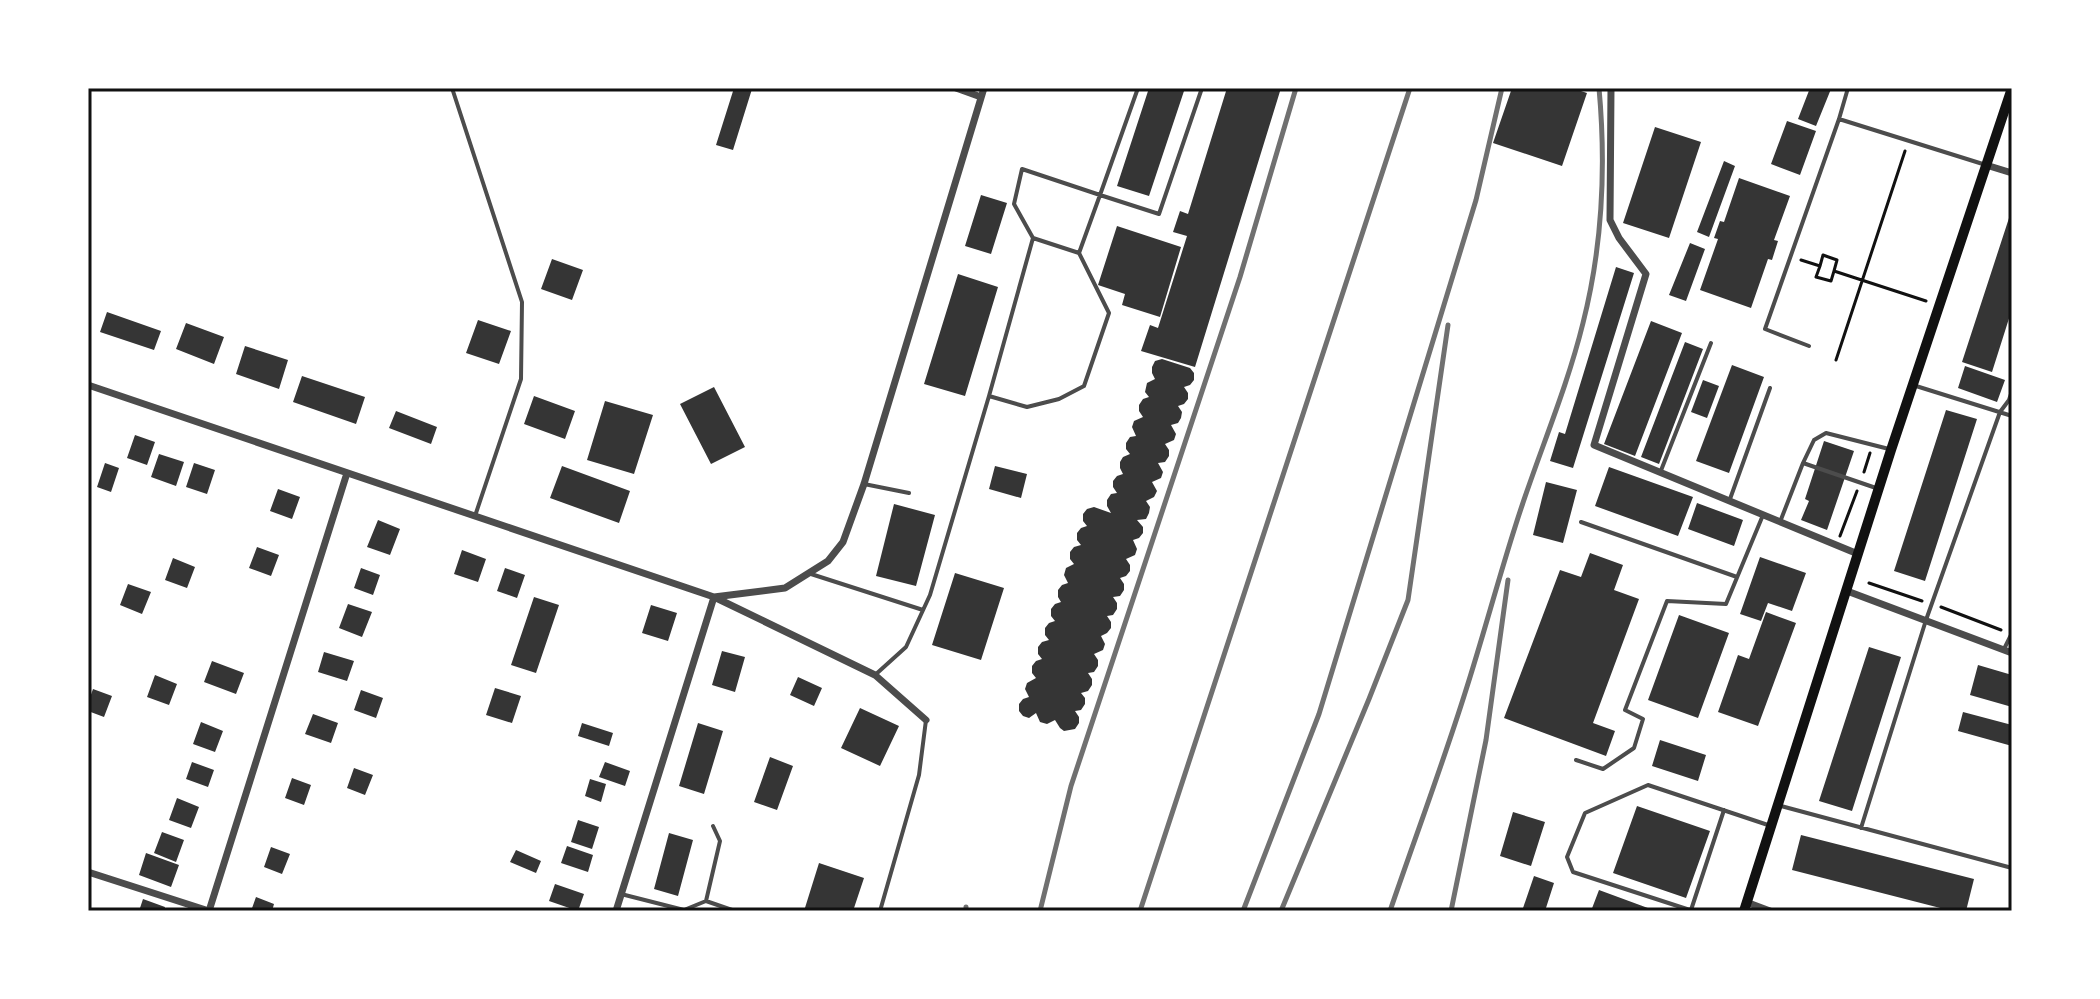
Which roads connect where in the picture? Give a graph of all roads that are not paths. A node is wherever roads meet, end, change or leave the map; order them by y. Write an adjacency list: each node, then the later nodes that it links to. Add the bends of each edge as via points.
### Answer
1 (452, 88): 33 (lane, via 522,302 521,379)
2 (956, 88): 8 (street)
3 (1138, 88): 12 (lane)
4 (1202, 88): 12 (lane, via 1159,214)
5 (1611, 88): 27 (street, via 1610,220 1646,274 1594,445)
6 (1848, 88): 9 (lane)
7 (2012, 88): 10 (main road)
8 (982, 92): 28 (street)
9 (1839, 119): 10 (lane); 16 (lane, via 1765,329)
10 (1986, 165): 11 (street); 18 (main road)
11 (2012, 173)
12 (1100, 195): 13 (lane, via 1022,169 1014,204); 14 (lane)
13 (1033, 238): 14 (lane); 21 (lane)
14 (1079, 253): 21 (lane, via 1109,313 1084,386 1027,407)
15 (1711, 343): 27 (lane)
16 (1809, 346)
17 (88, 385): 26 (street)
18 (1913, 386): 22 (lane); 24 (main road)
19 (1770, 388): 31 (lane)
20 (2012, 391): 22 (lane)
21 (989, 396): 41 (lane)
22 (2000, 412): 23 (lane); 42 (lane)
23 (2012, 416)
24 (1891, 450): 25 (lane, via 1826,433 1814,440); 29 (main road)
25 (1803, 463): 29 (lane); 35 (lane)
26 (347, 473): 33 (street); 58 (street)
27 (1660, 473): 31 (street)
28 (864, 484): 30 (lane); 37 (street, via 843,542)
29 (1879, 488): 36 (main road)
30 (909, 493)
31 (1729, 501): 32 (street)
32 (1763, 515): 35 (street); 38 (lane)
33 (475, 516): 40 (street)
34 (1581, 522): 38 (lane)
35 (1780, 523): 36 (street)
36 (1858, 554): 39 (main road)
37 (809, 573): 40 (street, via 785,588); 41 (lane)
38 (1737, 577): 47 (lane, via 1726,604 1667,601 1625,710 1643,719 1634,748 1603,769)
39 (1847, 591): 42 (street); 48 (main road)
40 (714, 597): 45 (street); 55 (street)
41 (923, 610): 45 (lane, via 906,647)
42 (1926, 620): 44 (street); 52 (lane)
43 (2012, 633): 44 (lane)
44 (2008, 652)
45 (875, 675): 46 (street)
46 (926, 720): 61 (lane, via 919,775)
47 (1576, 760)
48 (1778, 805): 51 (main road); 52 (lane)
49 (1724, 810): 51 (lane); 62 (lane); 62 (lane, via 1648,785 1585,813 1567,857 1573,872)
50 (713, 826): 56 (lane, via 720,841)
51 (1772, 826): 57 (main road)
52 (1861, 828): 53 (lane)
53 (2012, 868)
54 (88, 872): 58 (street)
55 (621, 894): 56 (lane, via 684,910); 59 (street)
56 (706, 901): 60 (lane)
57 (1745, 907): 63 (street)
58 (209, 911)
59 (616, 911)
60 (735, 911)
61 (880, 911)
62 (1692, 911)
63 (1770, 911)

